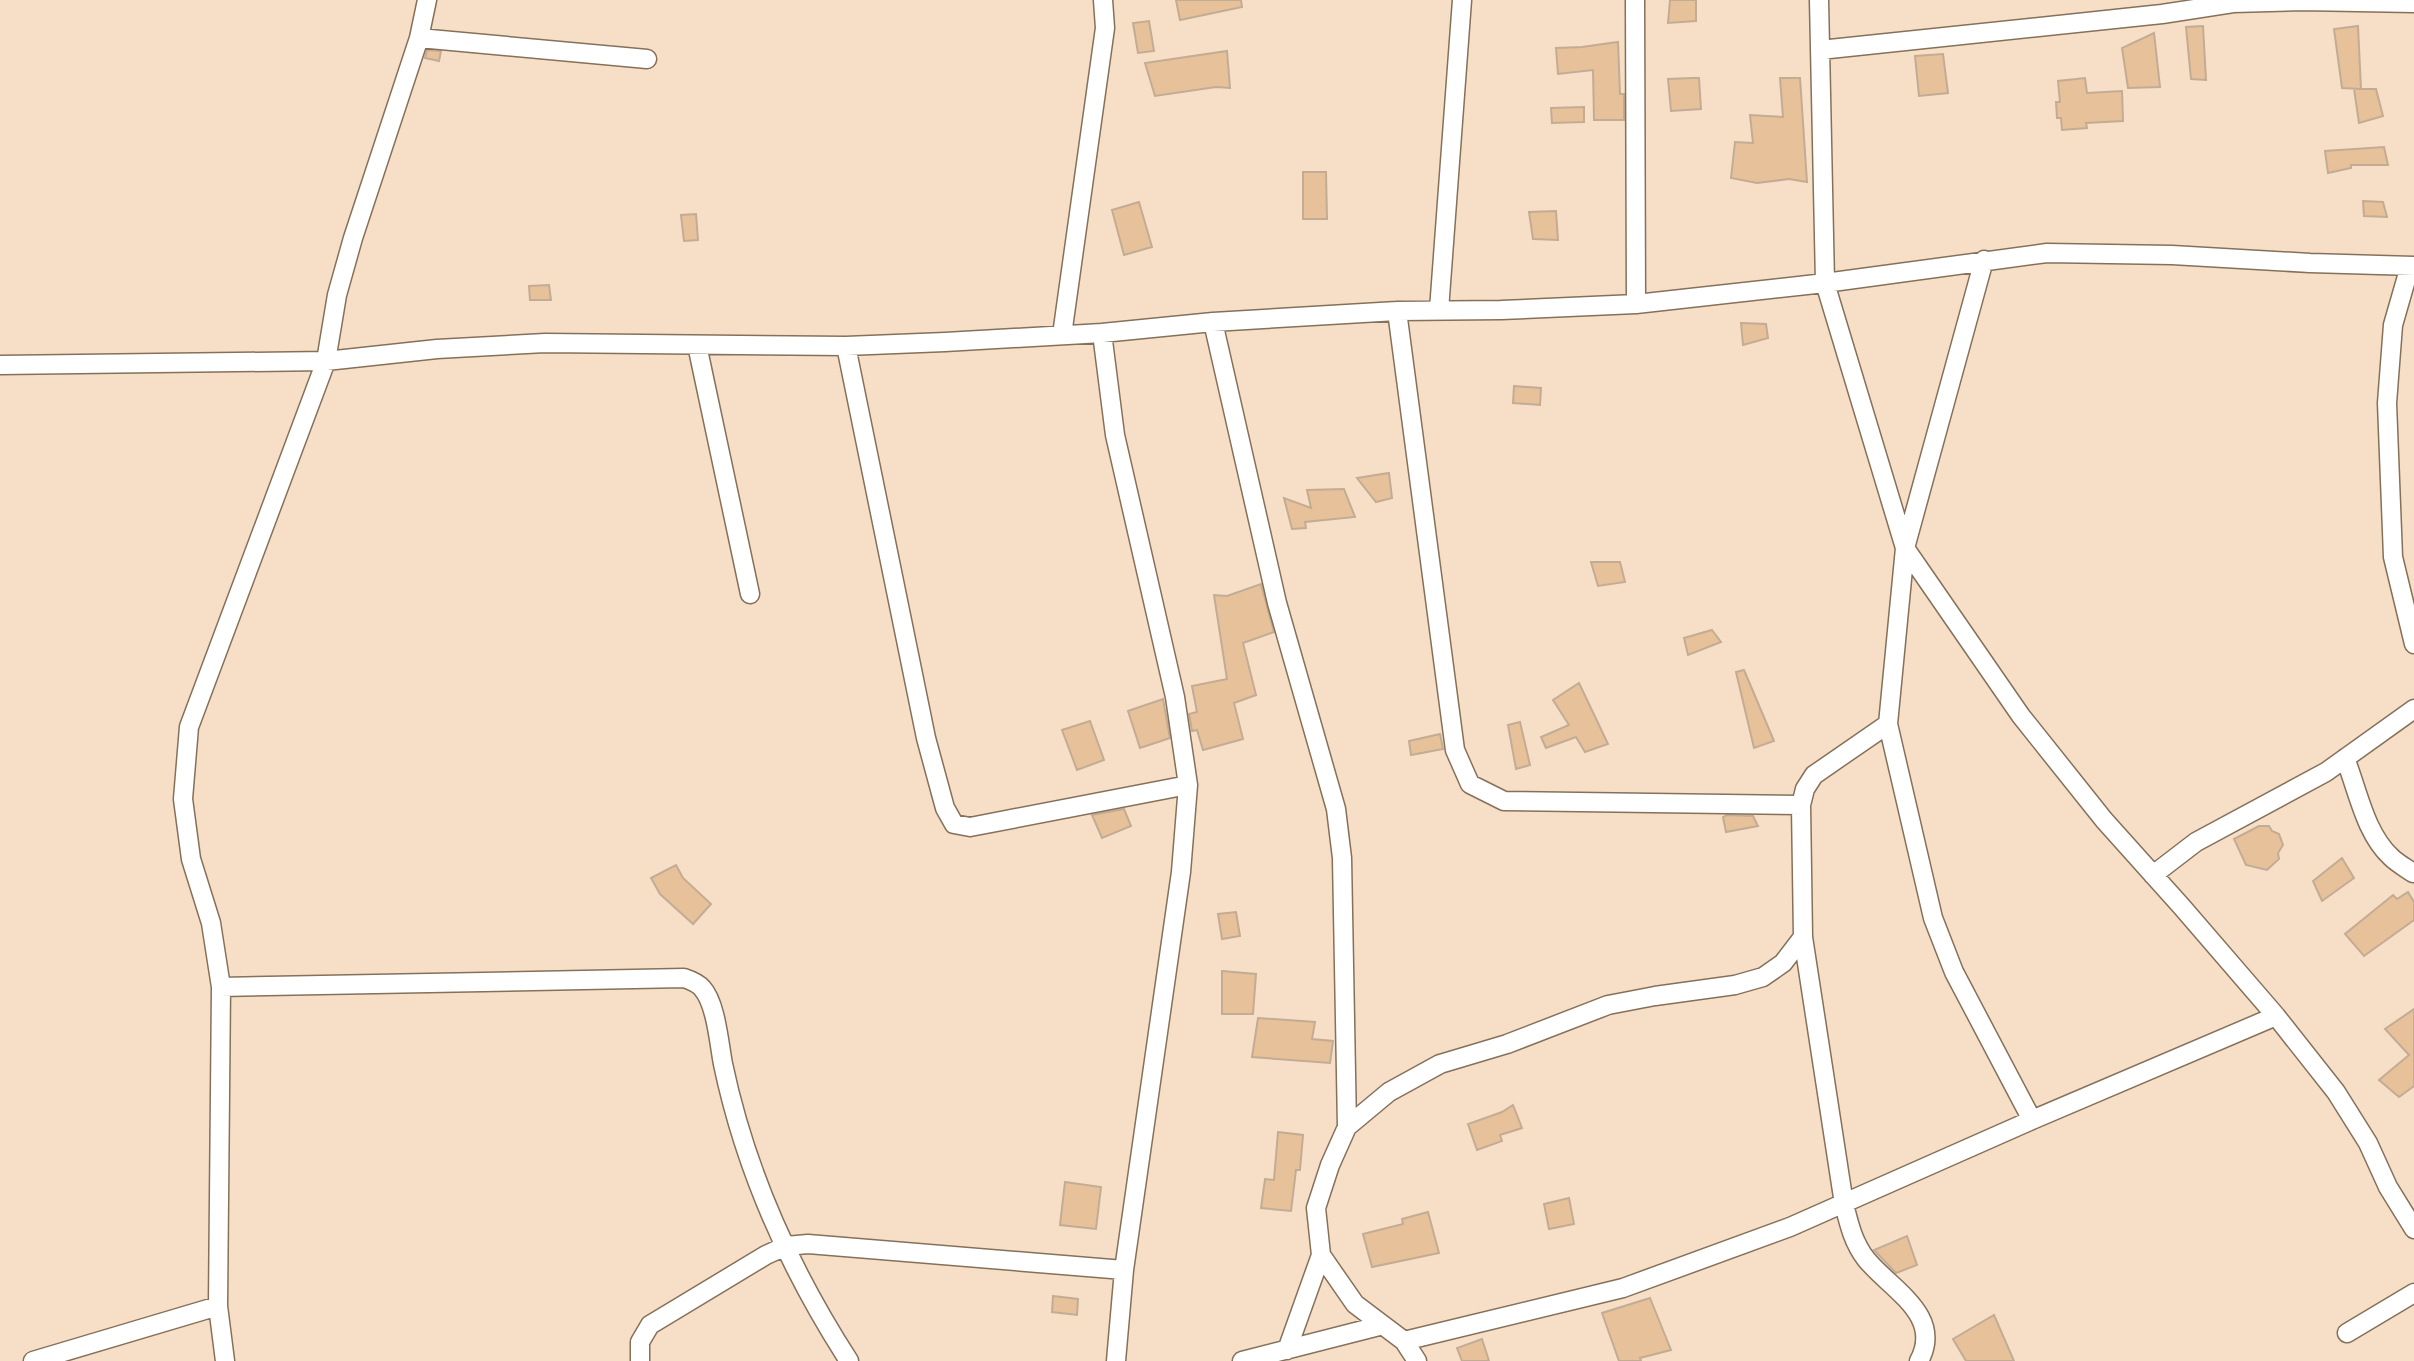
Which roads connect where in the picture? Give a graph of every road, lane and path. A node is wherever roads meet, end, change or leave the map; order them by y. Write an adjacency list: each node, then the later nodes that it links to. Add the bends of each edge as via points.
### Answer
1 (427, 0): 7 (street)
2 (1102, 0): 18 (street, via 1105,28)
3 (1462, 0): 15 (street)
4 (1635, 0): 13 (street)
5 (1819, 0): 8 (street)
6 (2414, 4): 8 (street, via 2233,3)
7 (419, 38): 9 (street); 21 (street, via 353,238)
8 (1820, 50): 12 (street)
9 (647, 59)
10 (1984, 260): 11 (street, via 2096,253); 12 (street); 23 (street)
11 (2412, 266): 25 (street, via 2393,325 2387,402 2393,557)
12 (1825, 283): 13 (street); 23 (street)
13 (1636, 304): 15 (street)
14 (1397, 310): 15 (street); 16 (street); 30 (street, via 1455,750 1470,784 1504,801)
15 (1439, 310)
16 (1213, 321): 17 (street); 37 (street, via 1277,603 1336,808 1342,858)
17 (1102, 333): 18 (street); 29 (street, via 1115,435 1175,696)
18 (1062, 335): 20 (street)
19 (697, 345): 20 (street); 21 (street, via 495,345); 24 (street)
20 (846, 346): 29 (street, via 926,738 944,808 954,824 970,827)
21 (326, 361): 22 (street); 34 (street, via 189,727 183,799 191,859 211,923)
22 (0, 365)
23 (1905, 548): 27 (street); 32 (street, via 2021,716)
24 (750, 594)
25 (2414, 644)
26 (2414, 709): 28 (street)
27 (1888, 724): 30 (street, via 1814,775); 36 (street, via 1933,918 1954,972)
28 (2345, 758): 31 (street, via 2369,829 2391,857); 32 (street, via 2196,842)
29 (1188, 785): 44 (street, via 1181,872)
30 (1801, 805): 33 (street)
31 (2413, 873)
32 (2153, 874): 35 (street)
33 (1803, 937): 37 (street, via 1783,962 1763,977 1608,1004 1507,1044 1440,1064 1389,1092); 39 (street)
34 (221, 987): 42 (street, via 684,978 701,986 710,1000 731,1101 750,1164); 46 (street)
35 (2276, 1016): 36 (street); 38 (street, via 2336,1092)
36 (2032, 1120): 39 (street)
37 (1347, 1127): 43 (street, via 1316,1208)
38 (2395, 1199): 40 (street); 41 (street)
39 (1844, 1204): 49 (street, via 1623,1288); 58 (street, via 1854,1241 1913,1304 1924,1324 1924,1351)
40 (2414, 1207)
41 (2414, 1229)
42 (786, 1246): 44 (street, via 895,1250); 53 (street, via 650,1325 640,1342); 54 (street, via 825,1325)
43 (1321, 1255): 47 (street, via 1355,1304); 50 (street)
44 (1124, 1270): 55 (street)
45 (2414, 1293): 48 (street)
46 (218, 1306): 51 (street); 52 (street)
47 (1383, 1325): 49 (street); 50 (street)
48 (2347, 1333)
49 (1404, 1341): 57 (street)
50 (1287, 1350): 56 (street)
51 (33, 1361)
52 (225, 1361)
53 (640, 1361)
54 (849, 1361)
55 (1116, 1361)
56 (1242, 1361)
57 (1417, 1361)
58 (1919, 1361)

